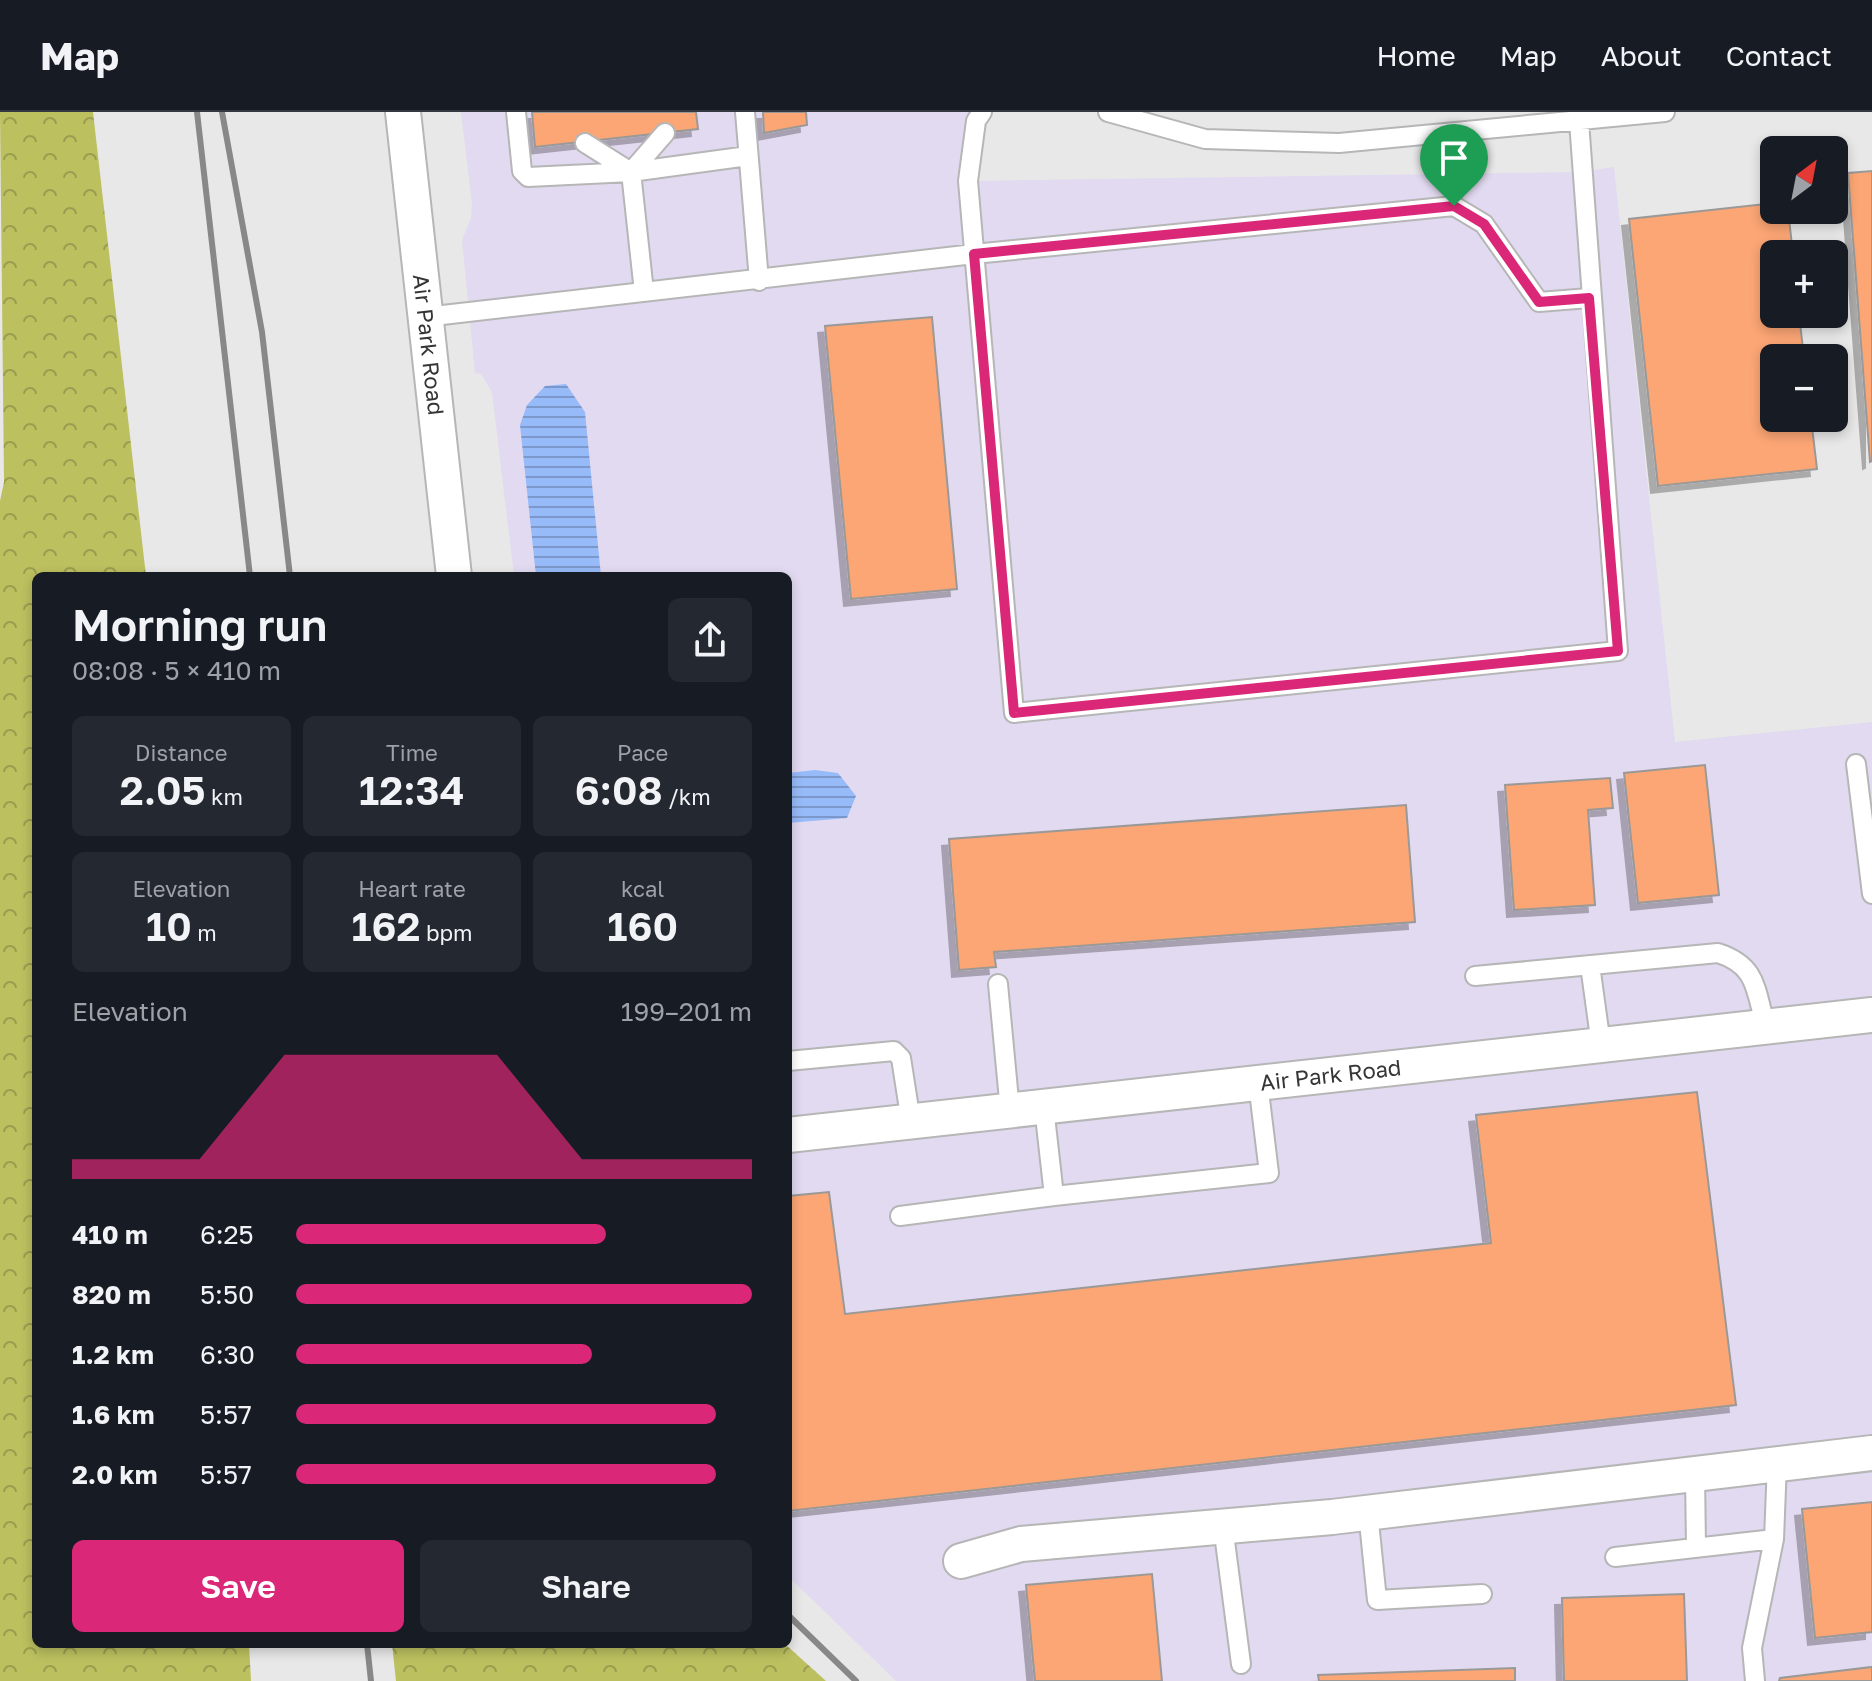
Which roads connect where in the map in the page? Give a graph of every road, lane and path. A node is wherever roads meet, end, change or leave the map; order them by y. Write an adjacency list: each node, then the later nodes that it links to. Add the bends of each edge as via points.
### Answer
1 (403, 112): 17 (street, Air Park Road)
2 (516, 112): 12 (lane, via 522,171 528,177)
3 (745, 112): 11 (lane)
4 (982, 112): 13 (lane, via 976,121 968,181)
5 (1108, 112): 7 (lane, via 1205,139 1339,143)
6 (1665, 112): 8 (lane)
7 (1513, 119): 8 (lane)
8 (1579, 121): 16 (lane)
9 (665, 133): 12 (lane)
10 (585, 143): 12 (lane)
11 (748, 156): 12 (lane); 14 (lane)
12 (631, 172): 15 (lane)
13 (974, 254): 14 (lane); 16 (lane, via 1454,206 1484,224 1539,302); 16 (lane, via 1014,713 1618,651)
14 (759, 281): 15 (lane)
15 (644, 292): 17 (lane)
16 (1589, 298)
17 (425, 317): 18 (street, Air Park Road)
18 (454, 572)
19 (1856, 764): 20 (lane)
20 (1872, 894)
21 (1590, 965): 22 (lane); 25 (lane, via 1718,953 1741,961 1750,973); 26 (lane)
22 (1475, 976)
23 (998, 984): 30 (lane)
24 (1872, 1015): 25 (street, Air Park Road)
25 (1766, 1027): 26 (street, Air Park Road)
26 (1601, 1045): 28 (street, Air Park Road)
27 (792, 1061): 31 (lane, via 894,1051 901,1058)
28 (1258, 1083): 29 (street, Air Park Road); 33 (lane, via 1269,1173)
29 (1044, 1107): 30 (street, Air Park Road); 33 (lane)
30 (1010, 1111): 31 (street, Air Park Road)
31 (911, 1122): 32 (street, Air Park Road)
32 (792, 1135)
33 (1054, 1196): 34 (lane)
34 (900, 1216)
35 (1872, 1453): 36 (street)
36 (1777, 1463): 37 (street); 40 (lane)
37 (1695, 1472): 38 (street); 41 (lane)
38 (1368, 1512): 39 (street); 44 (lane, via 1377,1600)
39 (1223, 1526): 43 (street, via 1021,1544); 45 (lane)
40 (1774, 1539): 41 (lane); 46 (lane, via 1752,1648)
41 (1696, 1548): 42 (lane)
42 (1615, 1557)
43 (961, 1561)
44 (1482, 1594)
45 (1241, 1664)
46 (1755, 1681)

